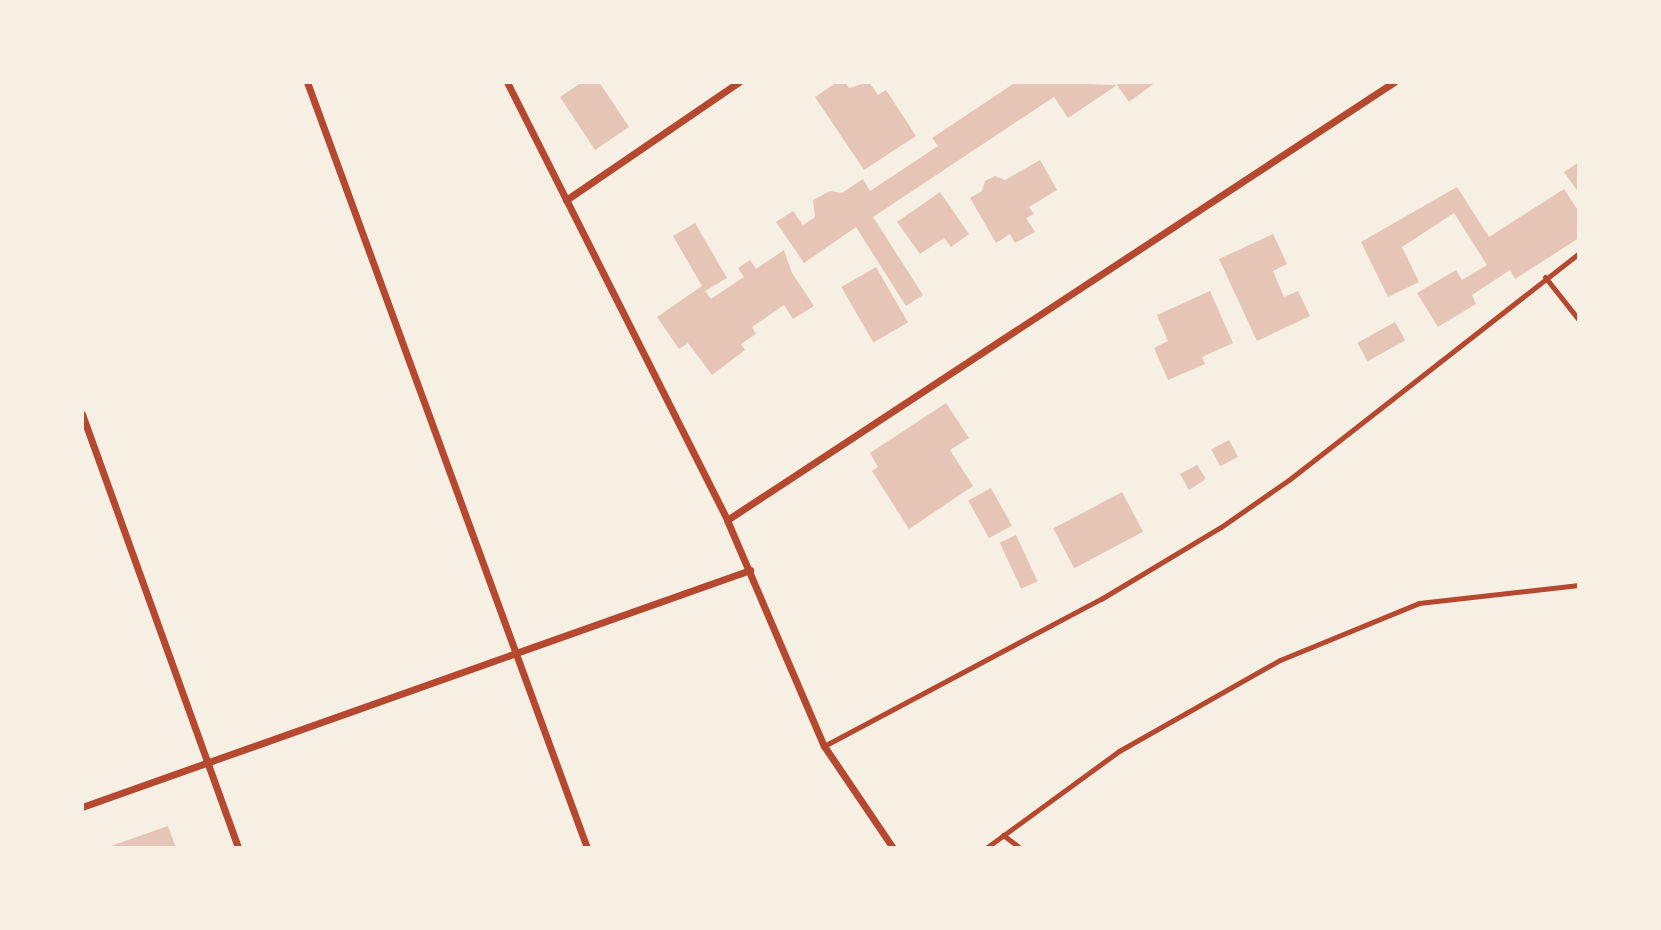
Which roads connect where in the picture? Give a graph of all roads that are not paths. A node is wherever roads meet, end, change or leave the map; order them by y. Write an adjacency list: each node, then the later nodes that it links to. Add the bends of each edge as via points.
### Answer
1 (307, 82): 13 (street)
2 (507, 82): 5 (street)
3 (739, 82): 5 (street)
4 (1394, 82): 10 (street)
5 (566, 200): 10 (street)
6 (1579, 253): 7 (lane)
7 (1545, 277): 8 (lane); 14 (lane, via 1290,479 1220,527 1101,599)
8 (1579, 320)
9 (82, 414): 15 (street)
10 (727, 520): 11 (street)
11 (750, 570): 13 (street); 14 (street)
12 (1579, 584): 17 (lane, via 1419,603 1280,660 1119,751)
13 (515, 651): 15 (street); 19 (street)
14 (824, 746): 20 (street)
15 (208, 765): 16 (street); 18 (street)
16 (82, 807)
17 (1003, 835): 21 (lane); 22 (lane)
18 (238, 848)
19 (587, 848)
20 (893, 848)
21 (986, 848)
22 (1020, 848)

